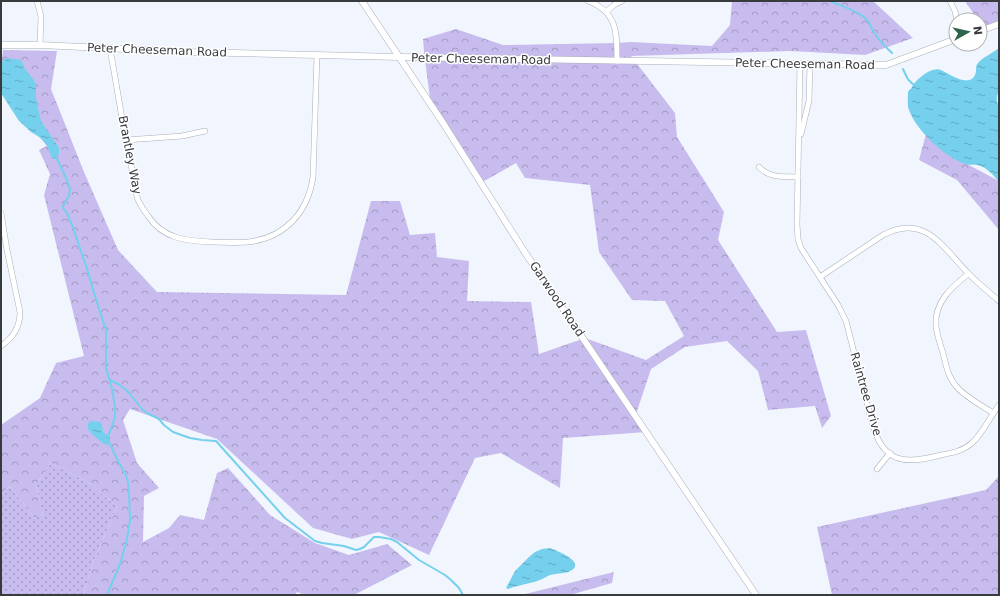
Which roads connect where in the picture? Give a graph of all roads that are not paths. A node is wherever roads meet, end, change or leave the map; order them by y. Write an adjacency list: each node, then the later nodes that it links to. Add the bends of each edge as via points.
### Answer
1 (37, 1): 12 (street, via 41,16)
2 (362, 1): 15 (street, Garwood Road)
3 (588, 1): 6 (street)
4 (622, 1): 6 (street)
5 (950, 1): 7 (street)
6 (606, 12): 16 (street, via 612,19 616,31)
7 (955, 12)
8 (999, 24): 9 (street)
9 (988, 28)
10 (948, 42): 18 (street, Peter Cheeseman Road, via 886,65)
11 (1, 45): 12 (street, Peter Cheeseman Road)
12 (40, 45): 13 (street, Peter Cheeseman Road)
13 (110, 49): 14 (street, Peter Cheeseman Road); 20 (street, Brantley Way)
14 (317, 55): 15 (street, Peter Cheeseman Road); 20 (street, Brantley Way, via 311,190 297,217 289,226 273,235 249,242 192,241 164,232 150,219 138,200)
15 (399, 57): 16 (street, Peter Cheeseman Road); 34 (street, Garwood Road, via 524,251)
16 (617, 61): 17 (street, Peter Cheeseman Road)
17 (800, 64): 18 (street, Peter Cheeseman Road); 21 (street, Raintree Drive)
18 (810, 64): 21 (street, Raintree Drive, via 809,101)
19 (205, 131): 20 (street, via 182,136)
20 (126, 140)
21 (798, 151): 23 (street, Raintree Drive)
22 (759, 167): 23 (street, via 773,176)
23 (798, 177): 27 (street, Raintree Drive, via 798,239 804,254)
24 (1, 213): 25 (street)
25 (3, 240): 29 (street, via 20,317 15,332)
26 (968, 274): 27 (street, via 934,237 923,231 907,228 895,229 883,235); 28 (street); 31 (street, via 953,286 942,300 936,318 937,331 951,379 962,392)
27 (820, 277): 32 (street, Raintree Drive, via 846,321 874,429 879,441)
28 (999, 301)
29 (1, 346)
30 (999, 405): 31 (street, Raintree Drive)
31 (993, 413): 32 (street, Raintree Drive, via 976,439 959,451 915,461 904,460)
32 (890, 453): 33 (street)
33 (877, 469)
34 (756, 595)

